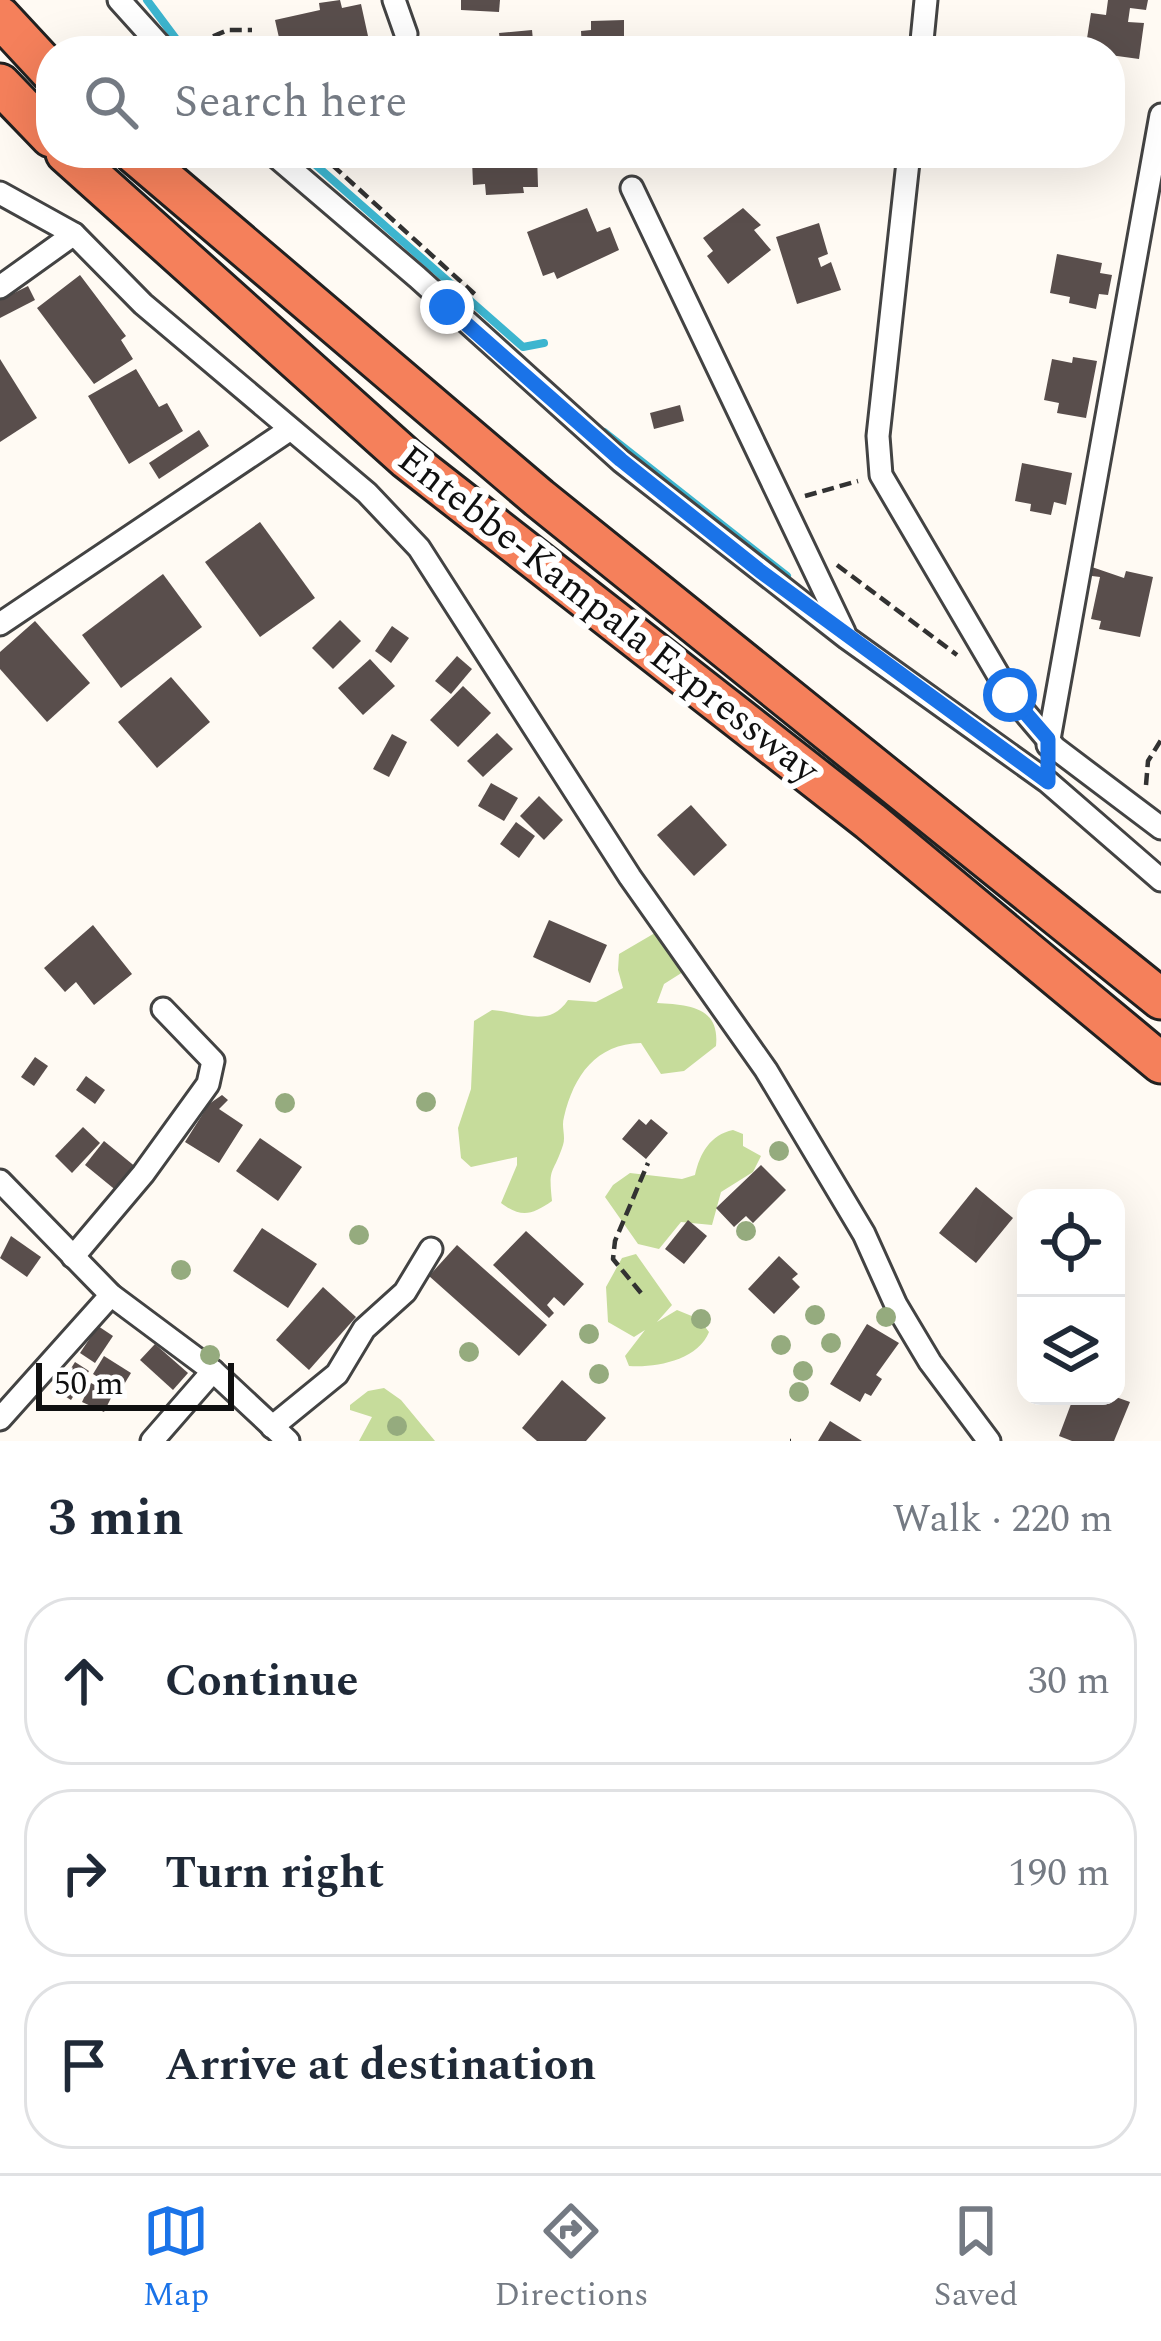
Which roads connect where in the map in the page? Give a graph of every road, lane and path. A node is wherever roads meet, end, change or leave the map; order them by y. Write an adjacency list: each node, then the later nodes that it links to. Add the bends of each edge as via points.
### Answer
1 (119, 0): 7 (street)
2 (394, 0): 6 (street)
3 (926, 0): 9 (street)
4 (0, 17): 10 (highway)
5 (252, 30): 8 (path)
6 (406, 34)
7 (151, 36)
8 (214, 36)
9 (922, 36)
10 (36, 56)
11 (0, 84): 13 (highway)
12 (1161, 115): 31 (street)
13 (36, 121)
14 (84, 168): 38 (highway, Entebbe-Kampala Expressway, via 407,459 870,821)
15 (152, 168): 36 (highway, Entebbe-Kampala Expressway, via 539,498)
16 (290, 168): 29 (street, via 621,460)
17 (336, 168): 23 (path)
18 (907, 168): 25 (street, via 878,436)
19 (632, 188): 26 (street)
20 (0, 193): 21 (street)
21 (74, 234): 22 (street); 24 (street)
22 (0, 287)
23 (492, 310)
24 (289, 430): 28 (street); 49 (street, via 419,548 630,877 766,1070 930,1362)
25 (881, 475): 26 (path); 30 (street)
26 (781, 502): 29 (street)
27 (842, 567): 30 (path)
28 (0, 624)
29 (847, 638): 33 (street)
30 (1010, 695): 31 (street)
31 (1048, 739): 33 (street); 34 (street)
32 (1161, 740): 34 (path, via 1148,760)
33 (1048, 782): 35 (street)
34 (1152, 823)
35 (1161, 880)
36 (1161, 999)
37 (163, 1009): 42 (street, via 213,1061 208,1084)
38 (1161, 1063)
39 (648, 1162): 43 (path, via 614,1259)
40 (0, 1180): 42 (street)
41 (431, 1249): 47 (street, via 405,1292 364,1329 338,1374)
42 (74, 1257): 44 (street)
43 (641, 1293)
44 (111, 1295): 45 (street); 46 (street)
45 (213, 1372): 47 (street); 48 (street)
46 (0, 1419)
47 (280, 1434)
48 (152, 1441)
49 (989, 1441)

